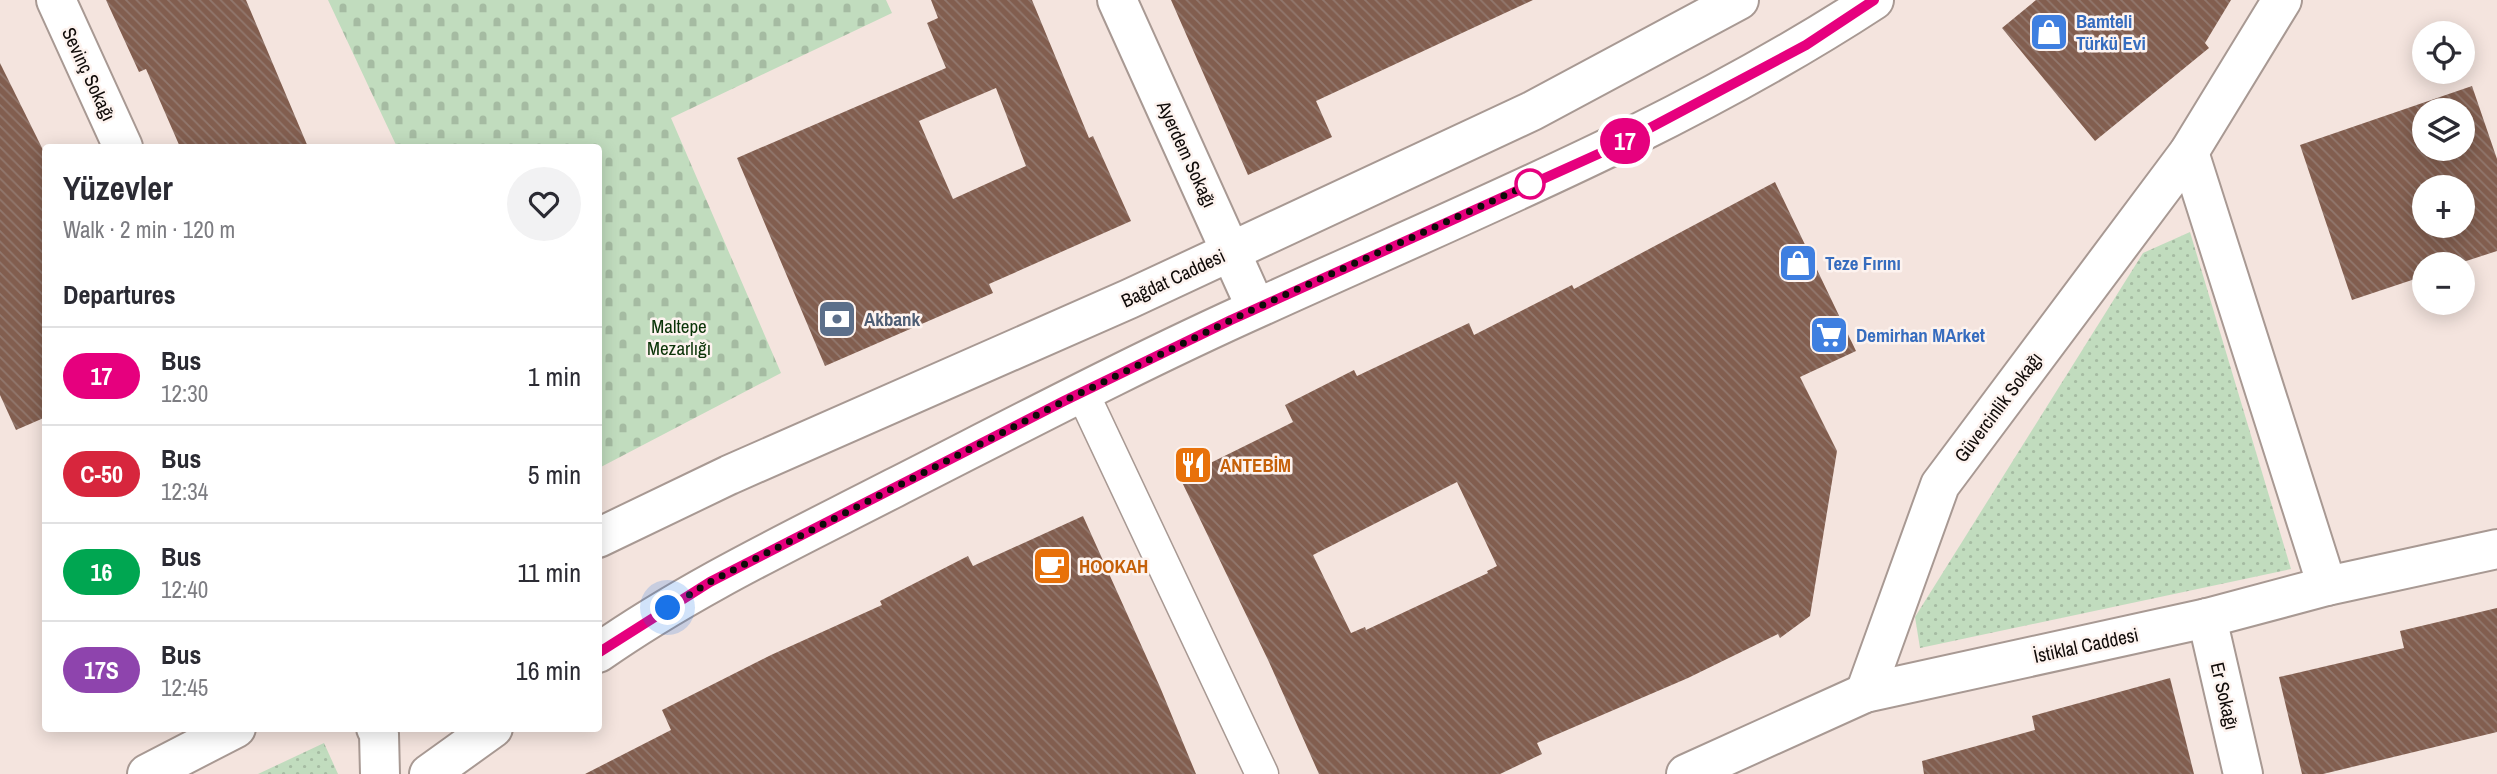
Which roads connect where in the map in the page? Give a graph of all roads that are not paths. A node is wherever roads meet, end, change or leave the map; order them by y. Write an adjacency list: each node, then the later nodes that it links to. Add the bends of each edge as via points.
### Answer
1 (56, 0): 6 (main road, Sevinç Sokağı)
2 (1117, 0): 8 (main road, Ayerdem Sokağı)
3 (1739, 0): 8 (main road, Bağdat Caddesi, via 1532,111)
4 (1874, 0): 9 (main road, via 1806,45 1616,146)
5 (2282, 0): 7 (main road, Güvercinlik Sokağı)
6 (122, 144)
7 (2189, 152): 13 (main road); 16 (main road, Güvercinlik Sokağı, via 1940,485)
8 (1231, 251): 9 (main road, Ayerdem Sokağı); 11 (main road, Bağdat Caddesi)
9 (1256, 308): 10 (main road)
10 (1082, 392): 15 (main road, via 710,582); 23 (street)
11 (602, 536)
12 (2497, 550): 13 (main road, İstiklal Caddesi)
13 (2327, 586): 14 (main road, İstiklal Caddesi)
14 (2207, 618): 16 (main road, İstiklal Caddesi); 25 (main road, Er Sokağı)
15 (602, 650)
16 (1865, 693): 24 (main road, İstiklal Caddesi)
17 (228, 732): 20 (main road)
18 (378, 732): 21 (main road)
19 (488, 732): 22 (main road)
20 (146, 774)
21 (380, 774)
22 (429, 774)
23 (1262, 774)
24 (1686, 774)
25 (2243, 774)

